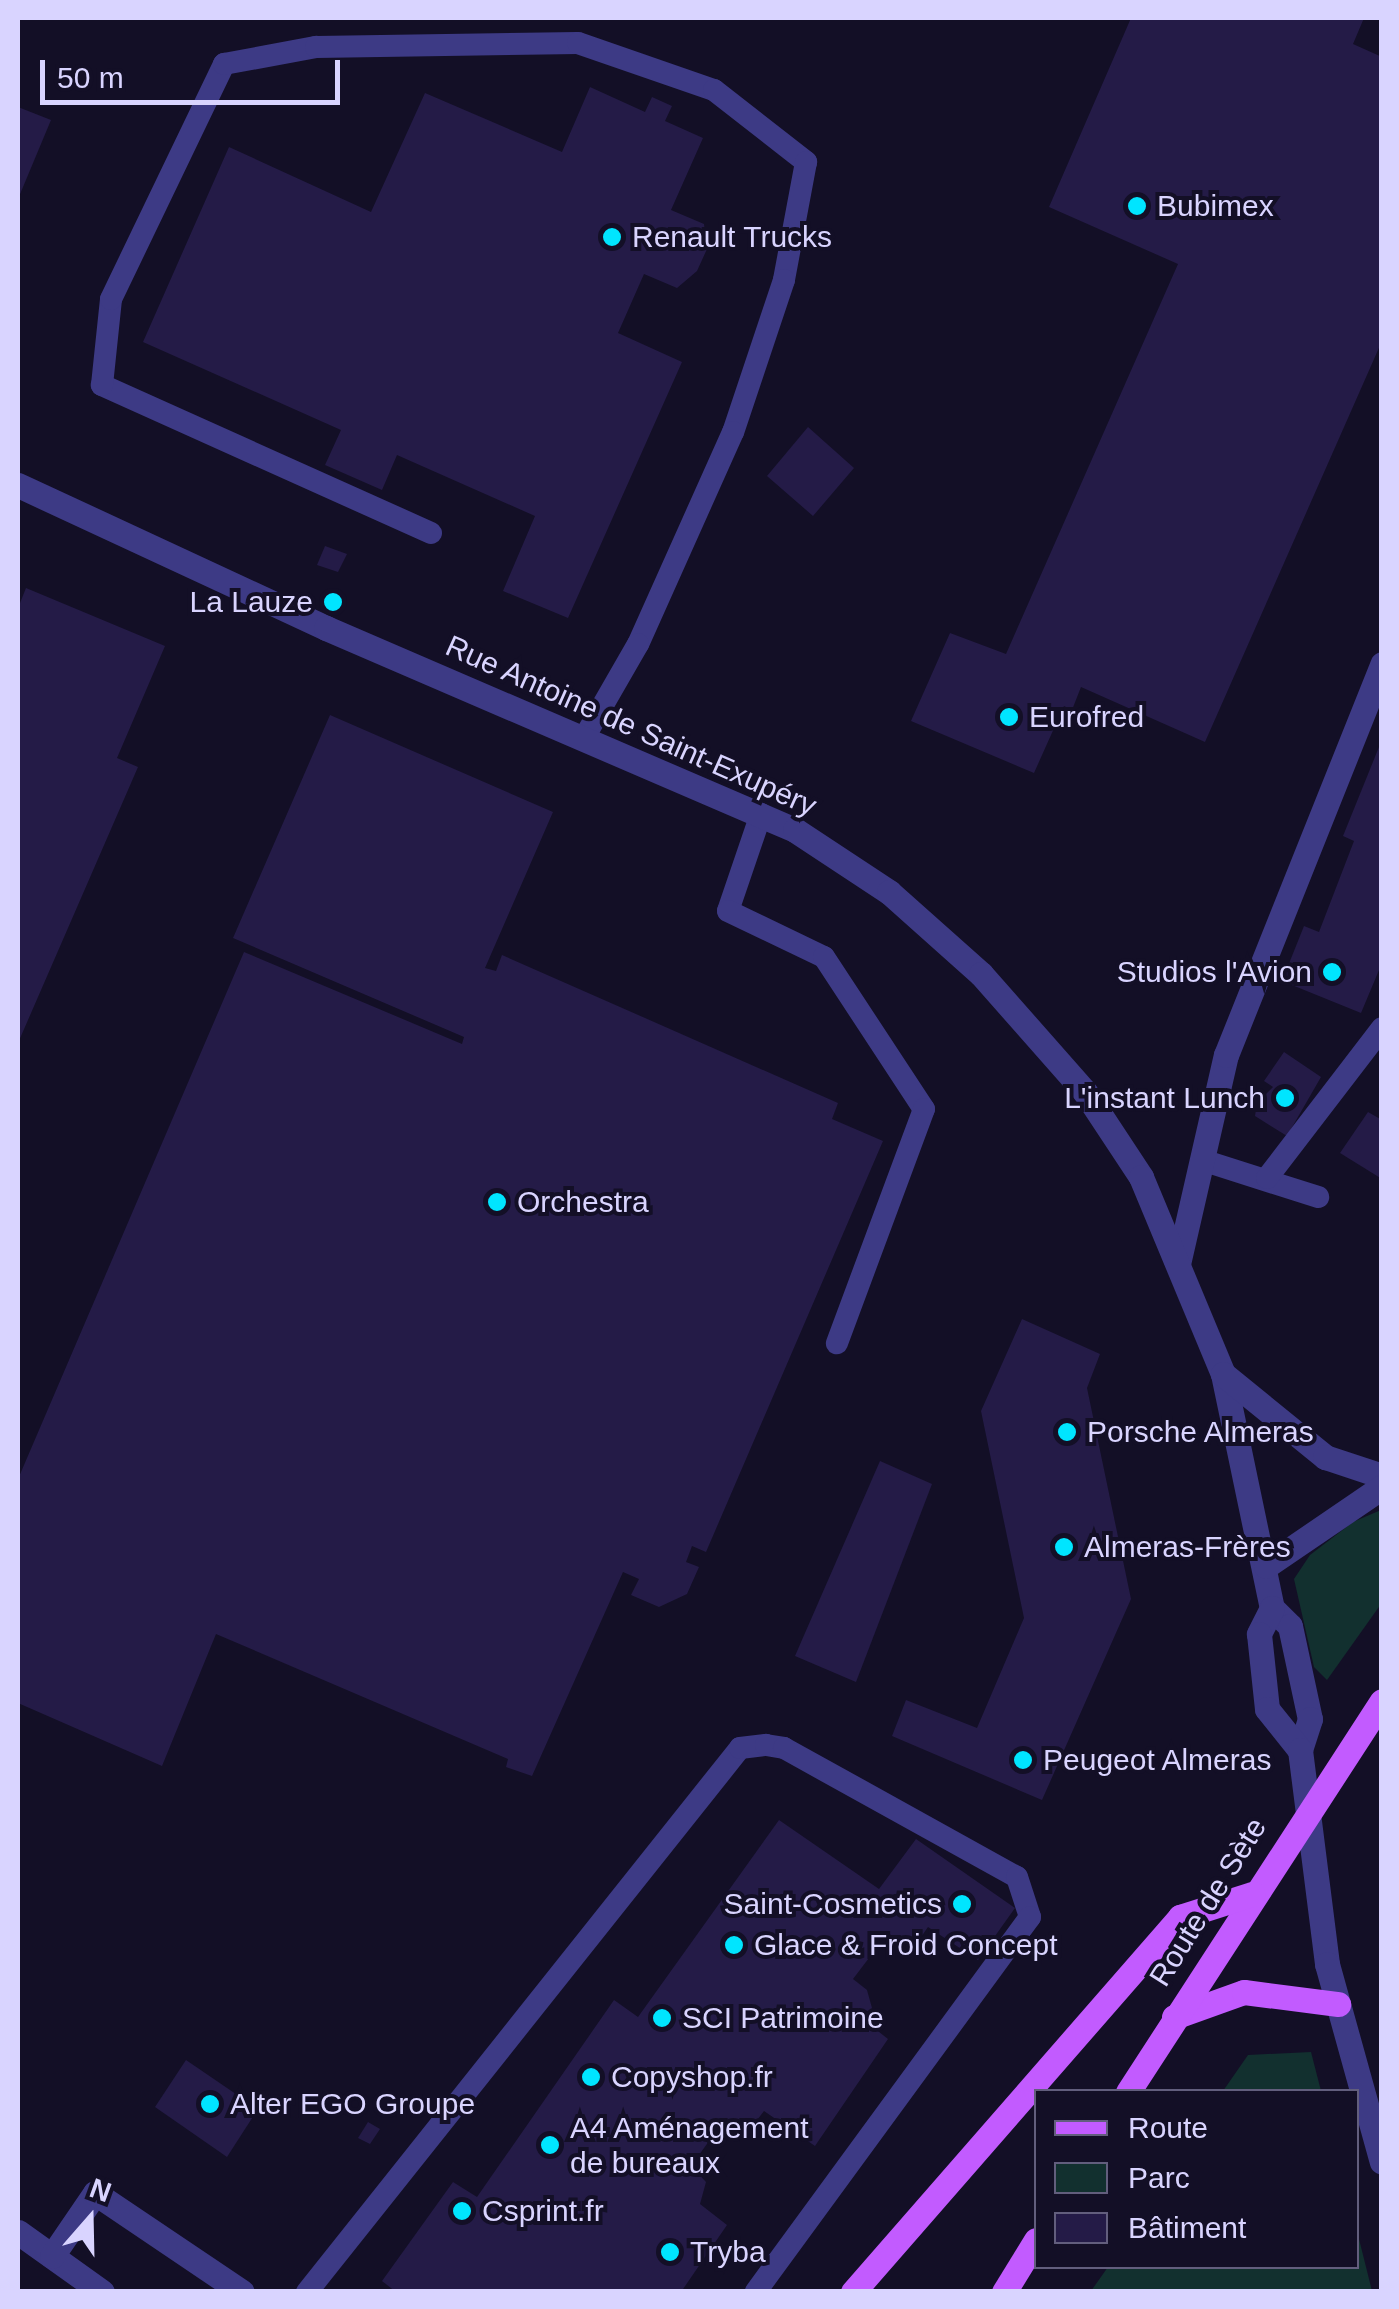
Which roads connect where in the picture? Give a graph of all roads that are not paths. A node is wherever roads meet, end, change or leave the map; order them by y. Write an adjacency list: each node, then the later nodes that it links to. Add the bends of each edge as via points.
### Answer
1 (18, 485): 4 (street, Rue Antoine de Saint-Exupéry, via 326,628)
2 (431, 533): 4 (lane, via 102,385 111,300 224,64 316,47 578,43 714,90 806,162 784,280 733,432 638,644)
3 (1382, 664): 7 (street, via 1226,1056)
4 (585, 736): 5 (street, Rue Antoine de Saint-Exupéry)
5 (761, 814): 10 (street, Rue Antoine de Saint-Exupéry, via 890,892 1028,1024 1085,1092 1141,1177); 11 (lane, via 728,911 824,956 924,1109)
6 (1382, 1028): 8 (lane)
7 (1202, 1160): 8 (lane); 10 (street)
8 (1267, 1178): 9 (lane)
9 (1318, 1197)
10 (1178, 1264): 12 (street, Rue Antoine de Saint-Exupéry)
11 (838, 1343)
12 (1223, 1374): 13 (street, via 1325,1457); 15 (street, Rue Antoine de Saint-Exupéry)
13 (1382, 1476)
14 (1382, 1486): 15 (street)
15 (1266, 1566): 16 (street, Rue Antoine de Saint-Exupéry)
16 (1272, 1608): 18 (street, Rue Antoine de Saint-Exupéry, via 1290,1626 1310,1719); 18 (street, Rue Antoine de Saint-Exupéry, via 1259,1634 1267,1709)
17 (1382, 1701): 19 (main road, Route de Sète)
18 (1300, 1750): 19 (street, Rue Antoine de Saint-Exupéry)
19 (1310, 1802): 20 (main road, Route de Sète); 21 (street, Rue Antoine de Saint-Exupéry)
20 (1252, 1894): 22 (main road, Route de Sète); 32 (main road, via 1180,1917)
21 (1338, 2004): 22 (main road, via 1244,1992); 24 (street, Rue Antoine de Saint-Exupéry)
22 (1174, 2017): 23 (main road, Route de Sète)
23 (1130, 2089)
24 (1382, 2162)
25 (18, 2232): 27 (street)
26 (1034, 2243): 33 (main road)
27 (52, 2256): 29 (street); 30 (street, via 95,2193)
28 (308, 2291): 31 (lane, via 740,1748 766,1745 784,1748 1017,1877 1030,1916)
29 (102, 2292)
30 (242, 2292)
31 (756, 2292)
32 (853, 2292)
33 (1004, 2292)

